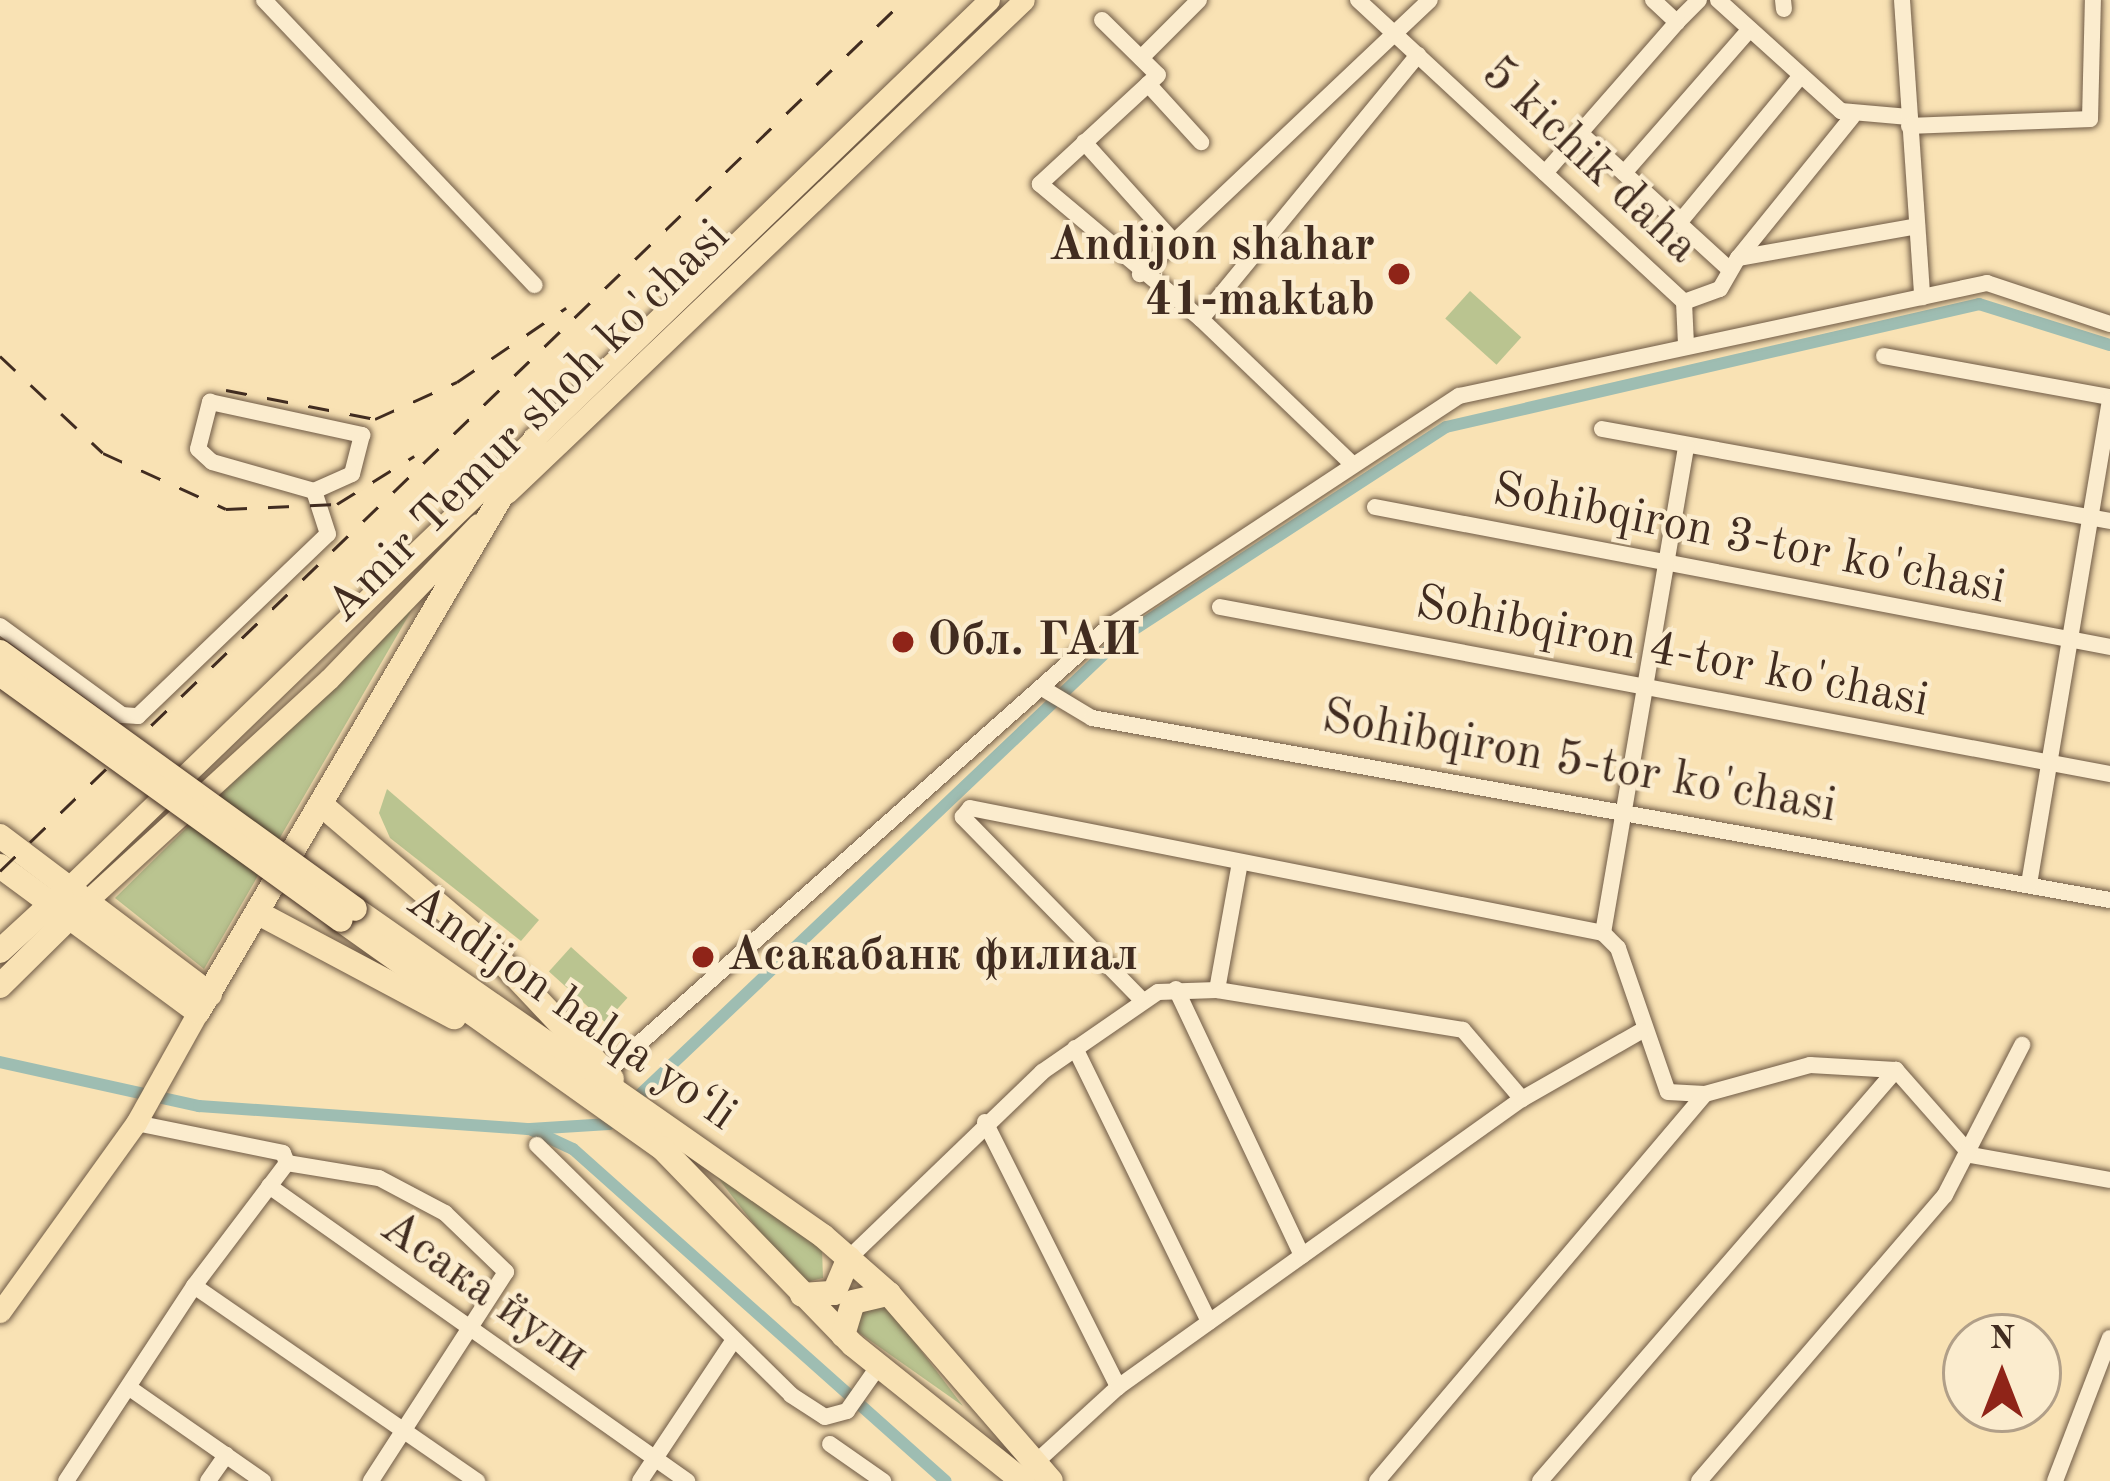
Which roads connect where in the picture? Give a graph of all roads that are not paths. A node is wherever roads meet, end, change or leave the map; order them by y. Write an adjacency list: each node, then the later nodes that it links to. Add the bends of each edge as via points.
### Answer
1 (264, 0): 32 (street)
2 (989, 0): 41 (main road, Amir Temur shoh ko'chasi)
3 (1024, 0): 45 (main road, Amir Temur shoh ko'chasi)
4 (1199, 0): 17 (street)
5 (1358, 0): 15 (street, 5 kichik daha)
6 (1430, 0): 15 (street)
7 (1653, 0): 13 (street)
8 (1699, 0): 13 (street)
9 (1718, 0): 14 (street)
10 (1901, 0): 21 (street)
11 (2093, 0): 21 (street, via 2090,119)
12 (1102, 20): 17 (street)
13 (1677, 22): 22 (street)
14 (1750, 29): 18 (street); 26 (street)
15 (1394, 33): 16 (street, 5 kichik daha); 29 (street)
16 (1418, 55): 25 (street, 5 kichik daha); 35 (street)
17 (1141, 58): 19 (street, via 1157,75)
18 (1799, 78): 20 (street); 27 (street)
19 (1148, 84): 23 (street); 24 (street)
20 (1852, 117): 21 (street); 30 (street)
21 (1909, 121): 28 (street)
22 (1580, 133): 25 (street); 26 (street)
23 (1084, 142): 29 (street); 31 (street, via 1040,184)
24 (1201, 142)
25 (1545, 173): 34 (street, 5 kichik daha)
26 (1624, 173): 27 (street)
27 (1679, 223): 30 (street)
28 (1917, 226): 30 (street); 33 (street)
29 (1174, 242): 31 (street)
30 (1734, 264): 34 (street, via 1720,289)
31 (1141, 274): 35 (street)
32 (534, 285)
33 (1922, 297): 36 (street, via 1987,283); 37 (street)
34 (1684, 302): 37 (street, 5 kichik daha)
35 (1202, 319): 43 (street)
36 (2110, 324)
37 (1686, 345): 43 (street, via 1459,396)
38 (1884, 356): 39 (street)
39 (2110, 399): 47 (street)
40 (1602, 429): 42 (street)
41 (535, 440): 45 (highway); 65 (main road, Amir Temur shoh ko'chasi)
42 (1687, 446): 47 (street); 48 (street)
43 (1351, 464): 55 (street, via 1110,626)
44 (314, 491): 44 (street, via 212,462 198,449 210,402 362,435 352,474); 50 (street, via 328,534 138,716 122,715)
45 (508, 492): 59 (highway); 65 (main road, Amir Temur shoh ko'chasi, via 329,679)
46 (1375, 507): 48 (street, Sohibqiron 3-tor ko'chasi)
47 (2101, 519): 51 (street)
48 (1664, 567): 51 (street, Sohibqiron 3-tor ko'chasi); 56 (street)
49 (1220, 608): 56 (street, Sohibqiron 4-tor ko'chasi)
50 (0, 626)
51 (2070, 640): 52 (street, Sohibqiron 3-tor ko'chasi); 57 (street)
52 (2110, 647)
53 (0, 652): 69 (highway, Andijon halqa yo‘li, bridge)
54 (0, 674): 69 (highway, Andijon halqa yo‘li, bridge)
55 (1044, 690): 60 (street, Sohibqiron 5-tor ko'chasi, via 1066,708); 82 (street)
56 (1643, 690): 57 (street, Sohibqiron 4-tor ko'chasi); 60 (street)
57 (2049, 763): 58 (street, Sohibqiron 4-tor ko'chasi); 64 (street)
58 (2110, 774)
59 (326, 808): 68 (highway); 82 (highway, via 485,944)
60 (1625, 808): 64 (street, Sohibqiron 5-tor ko'chasi); 70 (street)
61 (0, 836): 65 (highway)
62 (0, 866): 67 (highway)
63 (1239, 868): 70 (street); 74 (street); 75 (street, via 970,808 962,817)
64 (2029, 884): 66 (street, Sohibqiron 5-tor ko'chasi)
65 (80, 892): 67 (highway); 76 (highway)
66 (2110, 900)
67 (60, 911): 71 (highway); 72 (highway); 76 (highway)
68 (260, 914): 76 (highway); 78 (highway)
69 (348, 914): 78 (highway, Andijon halqa yo‘li); 85 (highway, Andijon halqa yo‘li)
70 (1603, 933): 77 (street, via 1618,948)
71 (0, 951)
72 (0, 986)
73 (1176, 989): 74 (street); 75 (street); 93 (street)
74 (1217, 990): 84 (street, via 1463,1030)
75 (1141, 999): 80 (street)
76 (204, 1003): 86 (main road)
77 (1641, 1031): 83 (street, via 1658,1085); 84 (street)
78 (504, 1041): 97 (highway, Andijon halqa yo‘li, via 662,1148)
79 (2022, 1045): 89 (street)
80 (1075, 1048): 87 (street); 99 (street)
81 (1896, 1070): 83 (street, via 1810,1065); 89 (street); 121 (street)
82 (606, 1072): 85 (highway)
83 (1705, 1094): 120 (street)
84 (1522, 1100): 93 (street)
85 (647, 1115): 94 (highway, Andijon halqa yo‘li)
86 (138, 1120): 90 (street, via 276,1146); 98 (main road)
87 (985, 1122): 94 (street); 105 (street)
88 (537, 1144): 103 (street)
89 (1971, 1155): 91 (street); 122 (street)
90 (287, 1163): 92 (street); 100 (street, via 379,1178 445,1213 502,1261 506,1272)
91 (2110, 1180)
92 (269, 1186): 95 (street); 100 (street, Асака йули)
93 (1301, 1256): 99 (street)
94 (849, 1258): 96 (highway, Andijon halqa yo‘li); 97 (highway, via 835,1293)
95 (194, 1286): 106 (street); 107 (street)
96 (889, 1294): 101 (highway, via 853,1302); 111 (highway, Andijon halqa yo‘li)
97 (802, 1295): 101 (highway, Andijon halqa yo‘li)
98 (0, 1312)
99 (1209, 1322): 105 (street)
100 (467, 1330): 107 (street); 110 (street, Асака йули)
101 (843, 1335): 104 (highway, Andijon halqa yo‘li)
102 (2110, 1338): 123 (street)
103 (733, 1341): 104 (street, via 824,1417 847,1411); 110 (street)
104 (873, 1374): 111 (highway, Andijon halqa yo‘li)
105 (1118, 1387): 111 (street)
106 (131, 1389): 109 (street); 112 (street)
107 (406, 1431): 115 (street); 116 (street)
108 (830, 1444): 119 (street)
109 (226, 1455): 113 (street); 114 (street)
110 (656, 1459): 117 (street); 118 (street, Асака йули)
111 (1036, 1475)
112 (66, 1481)
113 (208, 1481)
114 (263, 1481)
115 (371, 1481)
116 (477, 1481)
117 (640, 1481)
118 (687, 1481)
119 (883, 1481)
120 (1377, 1481)
121 (1540, 1481)
122 (1699, 1481)
123 (2056, 1481)

